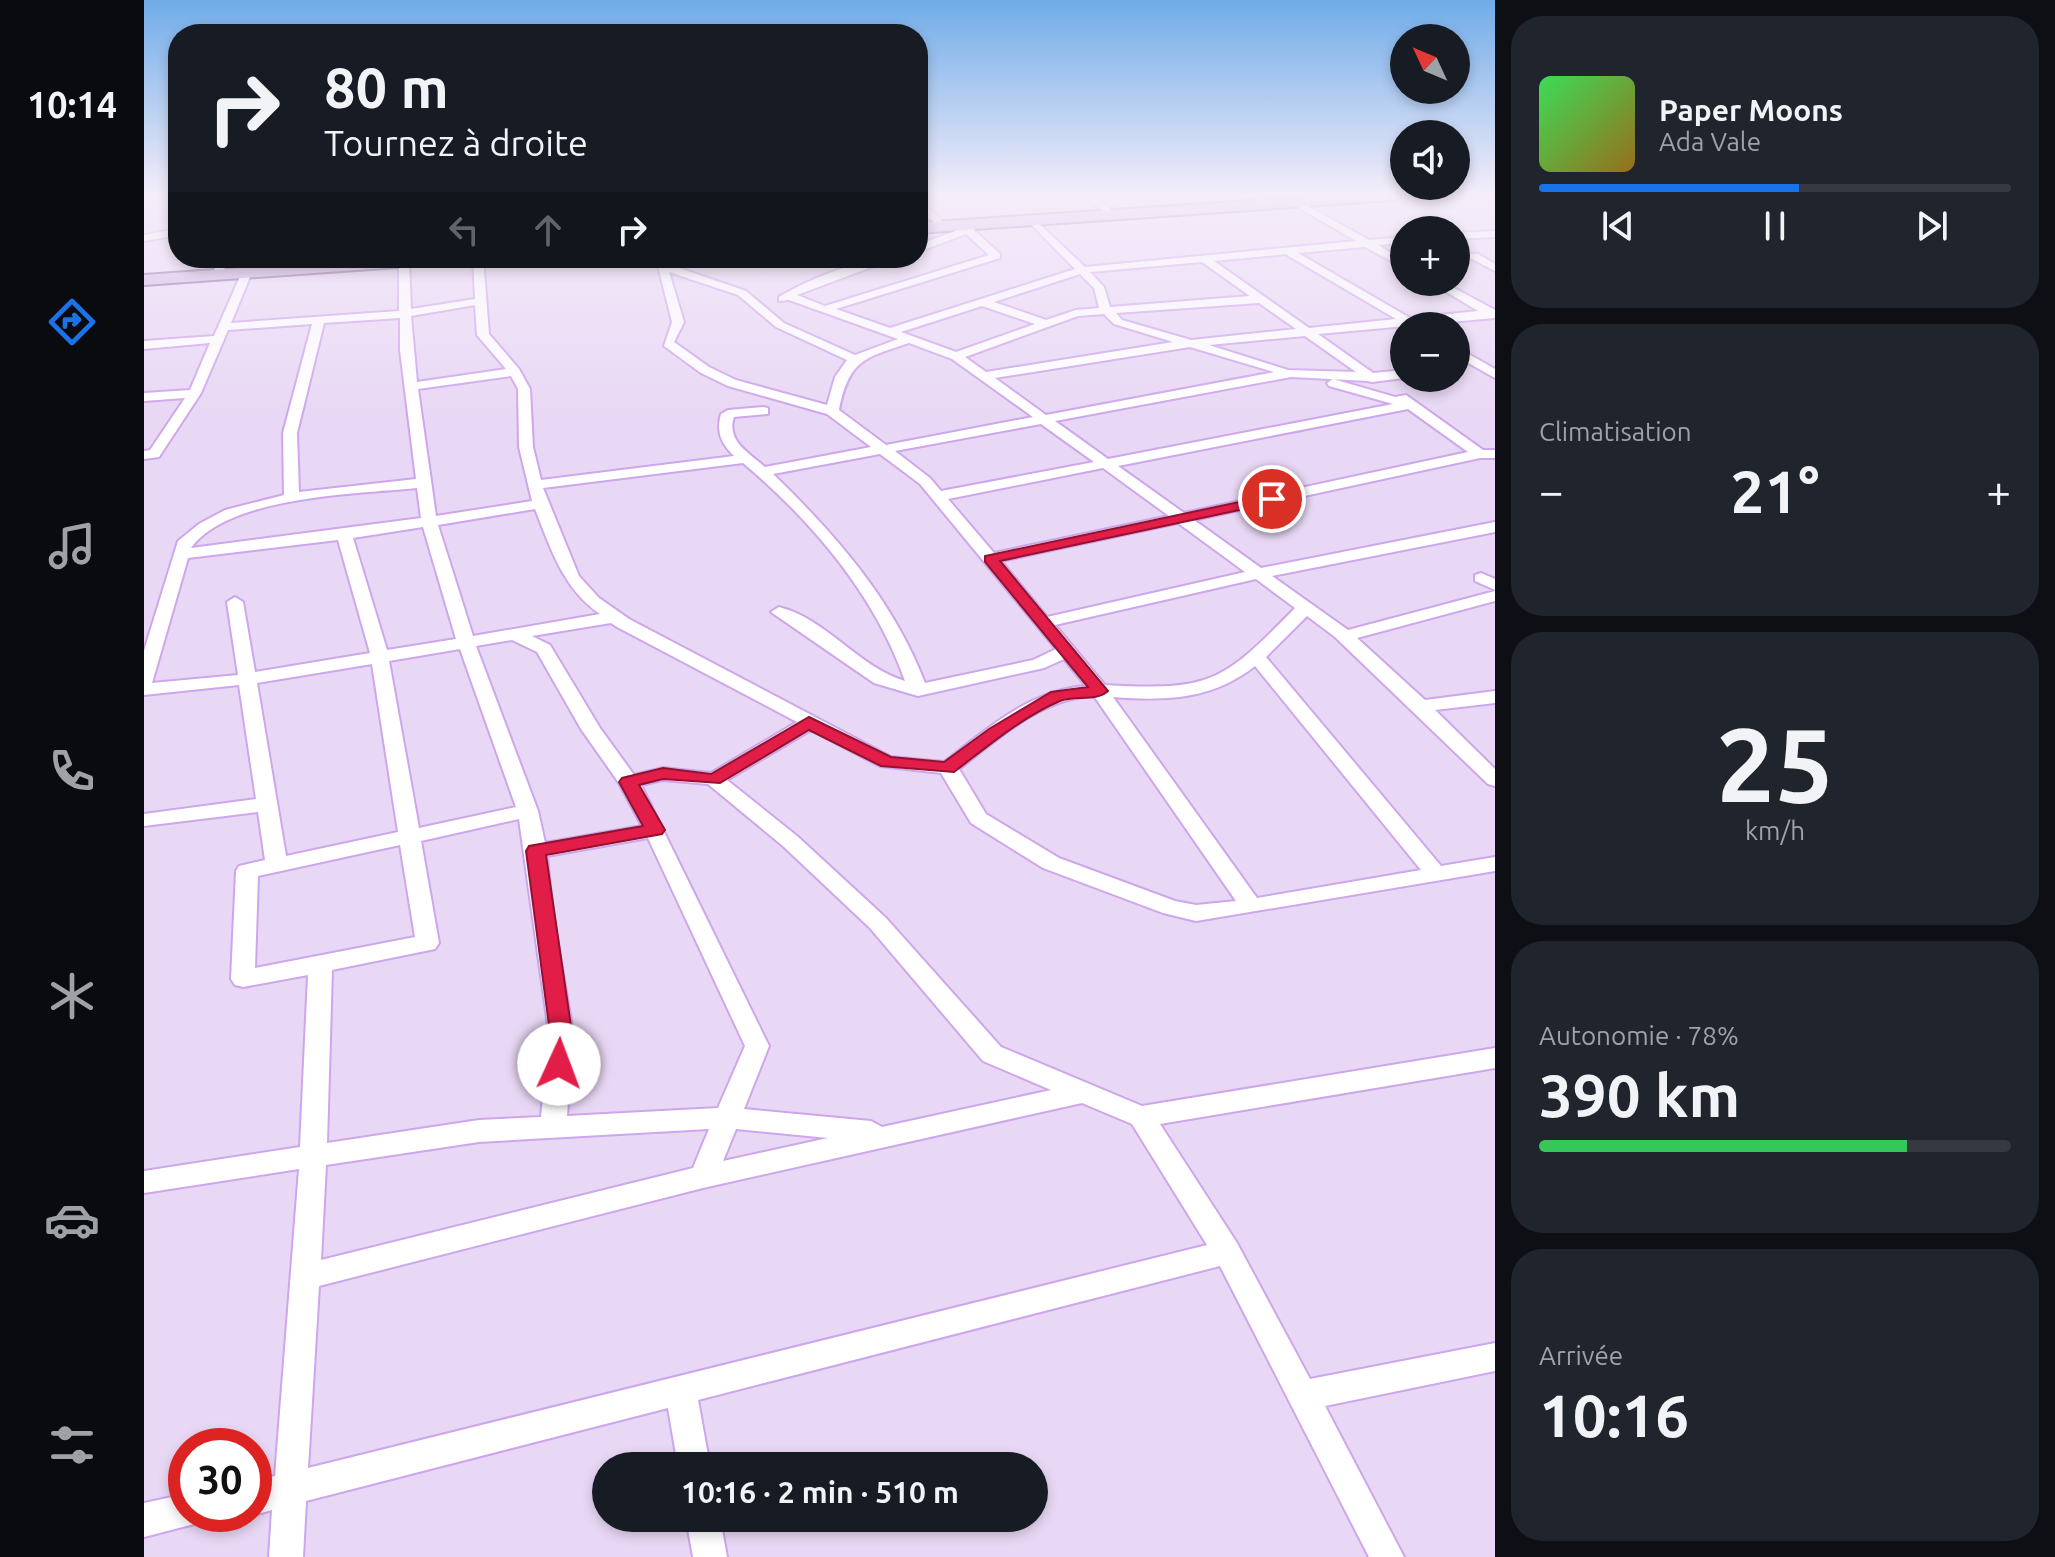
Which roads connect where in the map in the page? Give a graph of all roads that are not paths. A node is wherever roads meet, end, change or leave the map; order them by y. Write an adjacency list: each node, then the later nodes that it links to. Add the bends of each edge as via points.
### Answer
1 (206, 269): 15 (main road)
2 (233, 269): 14 (main road)
3 (287, 269): 14 (main road)
4 (394, 269): 25 (street)
5 (479, 269): 19 (street)
6 (664, 269): 52 (street, via 678,322 668,343 732,383)
7 (679, 269): 22 (street, via 742,293)
8 (859, 269): 16 (street)
9 (955, 269): 21 (street)
10 (1099, 269): 13 (street)
11 (1218, 269): 18 (street)
12 (1318, 269): 24 (street)
13 (1083, 270): 20 (street); 23 (street, via 1099,287)
14 (247, 272): 33 (street)
15 (144, 280)
16 (788, 296): 21 (street); 22 (street)
17 (1460, 296): 26 (street)
18 (1261, 299): 23 (street); 32 (street)
19 (481, 301): 25 (street); 41 (street, via 483,335)
20 (981, 302): 29 (street); 31 (street)
21 (829, 308): 31 (street)
22 (763, 309): 39 (street, via 780,325)
23 (1105, 309): 29 (street); 35 (street, via 1126,326)
24 (1392, 312)
25 (403, 314): 28 (street); 47 (street)
26 (1493, 315): 27 (street)
27 (1470, 318)
28 (319, 320): 33 (street); 63 (street, via 290,433)
29 (1047, 324): 37 (street)
30 (1390, 326): 32 (street)
31 (891, 332): 34 (street)
32 (1307, 332): 35 (street); 46 (street)
33 (221, 333): 36 (street); 48 (street)
34 (911, 339): 37 (street); 39 (street)
35 (1185, 344): 42 (street); 45 (street)
36 (144, 345)
37 (956, 356): 45 (street)
38 (1470, 357): 40 (street)
39 (854, 359): 52 (street, via 841,371)
40 (1489, 366): 43 (street)
41 (515, 372): 47 (street); 61 (street, via 524,389 526,447)
42 (1291, 373): 46 (street); 50 (street); 53 (street)
43 (1495, 374)
44 (1390, 375): 46 (street)
45 (983, 376): 53 (street)
46 (1371, 377): 50 (street)
47 (412, 386): 60 (street)
48 (195, 393): 49 (street); 56 (street, via 154,454)
49 (144, 397)
50 (1410, 405): 55 (street); 58 (street)
51 (763, 411): 57 (street, via 728,414 724,427 729,443)
52 (832, 411): 54 (street)
53 (1043, 418): 54 (street); 58 (street)
54 (881, 449): 59 (street); 62 (street)
55 (1487, 454): 65 (street)
56 (144, 455)
57 (744, 459): 59 (street); 61 (street)
58 (1109, 463): 62 (street); 65 (street)
59 (762, 472): 87 (street, via 854,568 906,651)
60 (422, 483): 63 (street); 66 (street)
61 (535, 485): 64 (street)
62 (938, 496): 70 (street)
63 (292, 499): 69 (street, via 218,516 196,529)
64 (540, 504): 66 (street); 76 (street, via 572,578)
65 (1183, 519): 70 (street); 71 (street)
66 (429, 520): 68 (street); 80 (street)
67 (1495, 527): 71 (street)
68 (344, 535): 69 (street); 83 (street)
69 (181, 554): 85 (street)
70 (990, 559): 77 (street)
71 (1261, 573): 74 (street); 77 (street)
72 (1495, 596): 79 (street)
73 (235, 602): 84 (street)
74 (1306, 607): 79 (street); 82 (street)
75 (779, 612): 87 (street, via 880,679)
76 (615, 617): 78 (street); 91 (street)
77 (1043, 623): 81 (street)
78 (515, 634): 80 (street); 95 (street, via 544,649)
79 (1344, 636): 90 (street)
80 (466, 642): 83 (street); 97 (street)
81 (1067, 651): 87 (street, via 1038,664); 88 (street)
82 (1256, 656): 88 (street, via 1235,676 1193,694); 104 (street)
83 (379, 657): 84 (street); 100 (street)
84 (249, 679): 86 (street); 96 (street)
85 (144, 681)
86 (144, 689)
87 (918, 690)
88 (1100, 691): 92 (street, via 1057,696); 105 (street)
89 (1495, 697): 90 (street)
90 (1421, 706): 94 (street)
91 (809, 723): 92 (street, via 887,762); 93 (street)
92 (948, 768): 105 (street, via 978,818 1051,863 1171,908 1196,913)
93 (714, 779): 95 (street, via 663,774); 108 (street, via 878,923 992,1054)
94 (1495, 780)
95 (629, 782): 99 (street)
96 (268, 804): 98 (street); 103 (street)
97 (528, 811): 100 (street); 101 (street)
98 (144, 820)
99 (655, 830): 101 (street); 110 (street, via 757,1046)
100 (409, 836): 103 (street); 106 (street, via 427,943)
101 (536, 851): 111 (street, via 561,1033)
102 (1495, 864): 104 (street)
103 (277, 865): 106 (street, via 247,871 243,979)
104 (1436, 874): 105 (street)
105 (1251, 906)
106 (320, 964): 113 (street)
107 (1495, 1058): 109 (street)
108 (1087, 1092): 109 (street); 112 (street)
109 (1141, 1117): 116 (street)
110 (725, 1118): 111 (street); 112 (street); 114 (street)
111 (553, 1127): 113 (street, via 479,1131)
112 (889, 1134): 114 (street)
113 (313, 1158): 115 (street); 117 (street)
114 (703, 1177): 117 (street)
115 (144, 1182)
116 (1227, 1252): 119 (street); 120 (street)
117 (305, 1277): 122 (street)
118 (1495, 1357): 120 (street)
119 (681, 1391): 121 (street); 122 (street)
120 (1302, 1396): 127 (street)
121 (692, 1452)
122 (289, 1491): 123 (street); 128 (street)
123 (272, 1494)
124 (168, 1515): 125 (street)
125 (144, 1520)
126 (706, 1532): 129 (street)
127 (1381, 1556)
128 (286, 1557)
129 (710, 1557)

